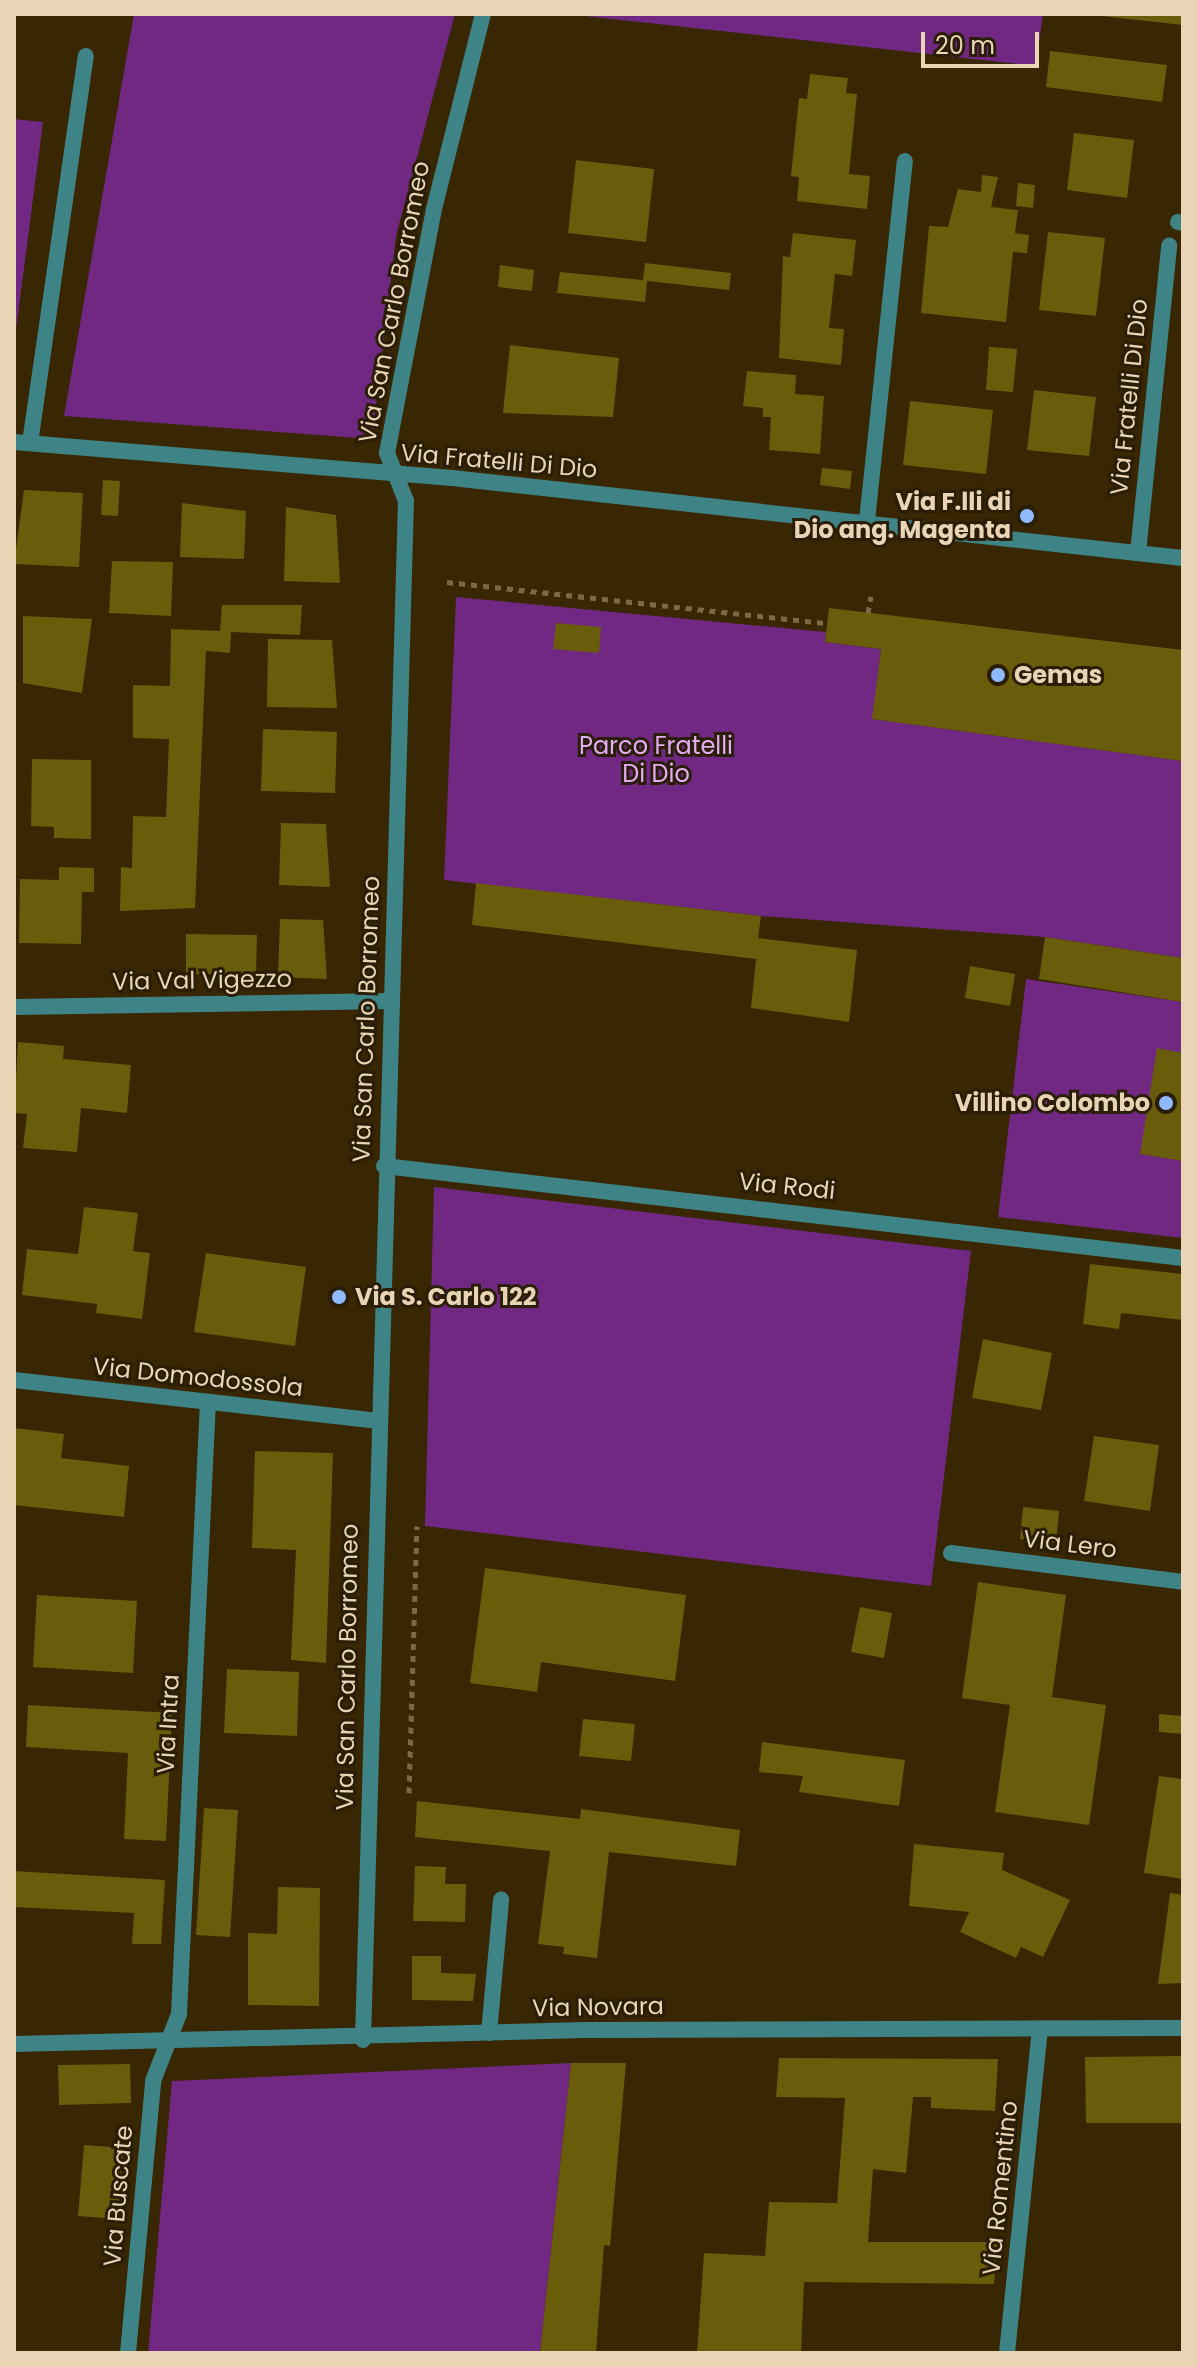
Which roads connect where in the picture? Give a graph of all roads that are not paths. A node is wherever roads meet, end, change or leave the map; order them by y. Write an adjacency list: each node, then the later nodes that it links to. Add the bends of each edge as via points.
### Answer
1 (483, 14): 6 (street, Via San Carlo Borromeo, via 388,446)
2 (86, 56): 5 (street, Via Fratelli Di Dio)
3 (905, 161): 7 (street)
4 (1169, 246): 8 (street, Via Fratelli Di Dio)
5 (22, 442): 6 (street, Via Fratelli Di Dio)
6 (396, 476): 7 (street, Via Fratelli Di Dio); 10 (street, Via San Carlo Borromeo, via 406,501)
7 (867, 521): 8 (street, Via Fratelli Di Dio)
8 (1138, 553): 9 (street, Via Fratelli Di Dio)
9 (1183, 558)
10 (391, 1001): 11 (street, Via Val Vigezzo); 12 (street, Via San Carlo Borromeo)
11 (14, 1007)
12 (384, 1166): 13 (street, Via Rodi); 16 (street, Via San Carlo Borromeo)
13 (1183, 1258)
14 (14, 1380): 15 (street, Via Domodossola)
15 (208, 1402): 16 (street, Via Domodossola); 25 (street, Via Intra, via 179,2014)
16 (377, 1421): 23 (street, Via San Carlo Borromeo)
17 (951, 1553): 18 (street, Via Lero)
18 (1183, 1582)
19 (501, 1900): 22 (street)
20 (1183, 2028): 21 (street, Via Novara)
21 (1040, 2029): 22 (street, Via Novara); 27 (street, Via Romentino)
22 (489, 2033): 23 (street, Via Novara)
23 (363, 2040): 25 (street, Via Novara)
24 (14, 2044): 25 (street, Via Novara)
25 (167, 2046): 26 (street, Via Buscate, via 153,2081)
26 (128, 2353)
27 (1007, 2353)

